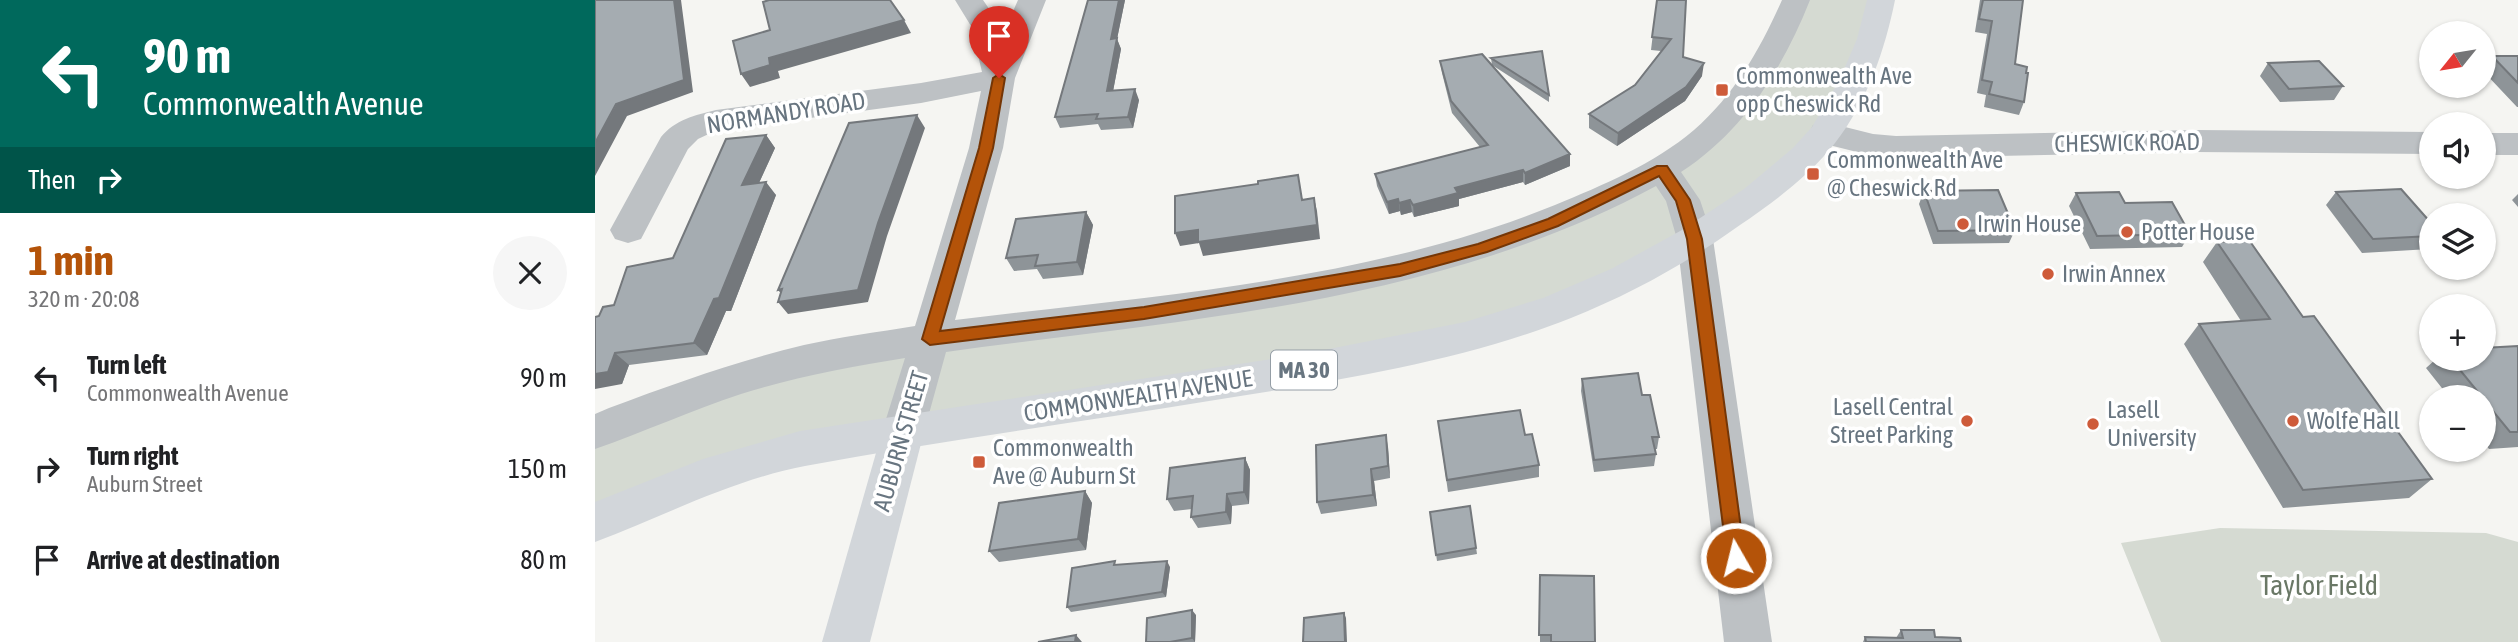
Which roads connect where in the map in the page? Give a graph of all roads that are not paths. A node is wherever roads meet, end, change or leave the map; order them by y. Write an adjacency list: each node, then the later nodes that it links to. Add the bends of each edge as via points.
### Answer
1 (969, 0): 5 (street, AUBURN STREET, via 986,26)
2 (1032, 0): 5 (street)
3 (1796, 0): 10 (street, via 1777,47 1718,126)
4 (1881, 0): 6 (main road, COMMONWEALTH AVENUE / MA 30, via 1855,81)
5 (999, 78): 11 (street, NORMANDY ROAD, via 716,120 692,128 673,145); 13 (street, AUBURN STREET, via 986,148)
6 (1825, 133): 7 (street, CHESWICK ROAD, via 1896,147 2196,141); 12 (main road, COMMONWEALTH AVENUE / MA 30, via 1764,191)
7 (2419, 143)
8 (2496, 144): 9 (street)
9 (2518, 144)
10 (1662, 169): 12 (street, via 1683,200); 13 (street, via 1553,223 1400,270 1144,313)
11 (628, 230)
12 (1695, 239): 15 (main road, COMMONWEALTH AVENUE / MA 30, via 1599,291 1465,337 1304,370); 18 (street)
13 (930, 339): 14 (street, via 798,362); 15 (street, AUBURN STREET)
14 (595, 432)
15 (903, 432): 16 (main road, COMMONWEALTH AVENUE / MA 30, via 841,440 775,456 703,478); 17 (main road, AUBURN STREET)
16 (595, 522)
17 (845, 642)
18 (1748, 642)

